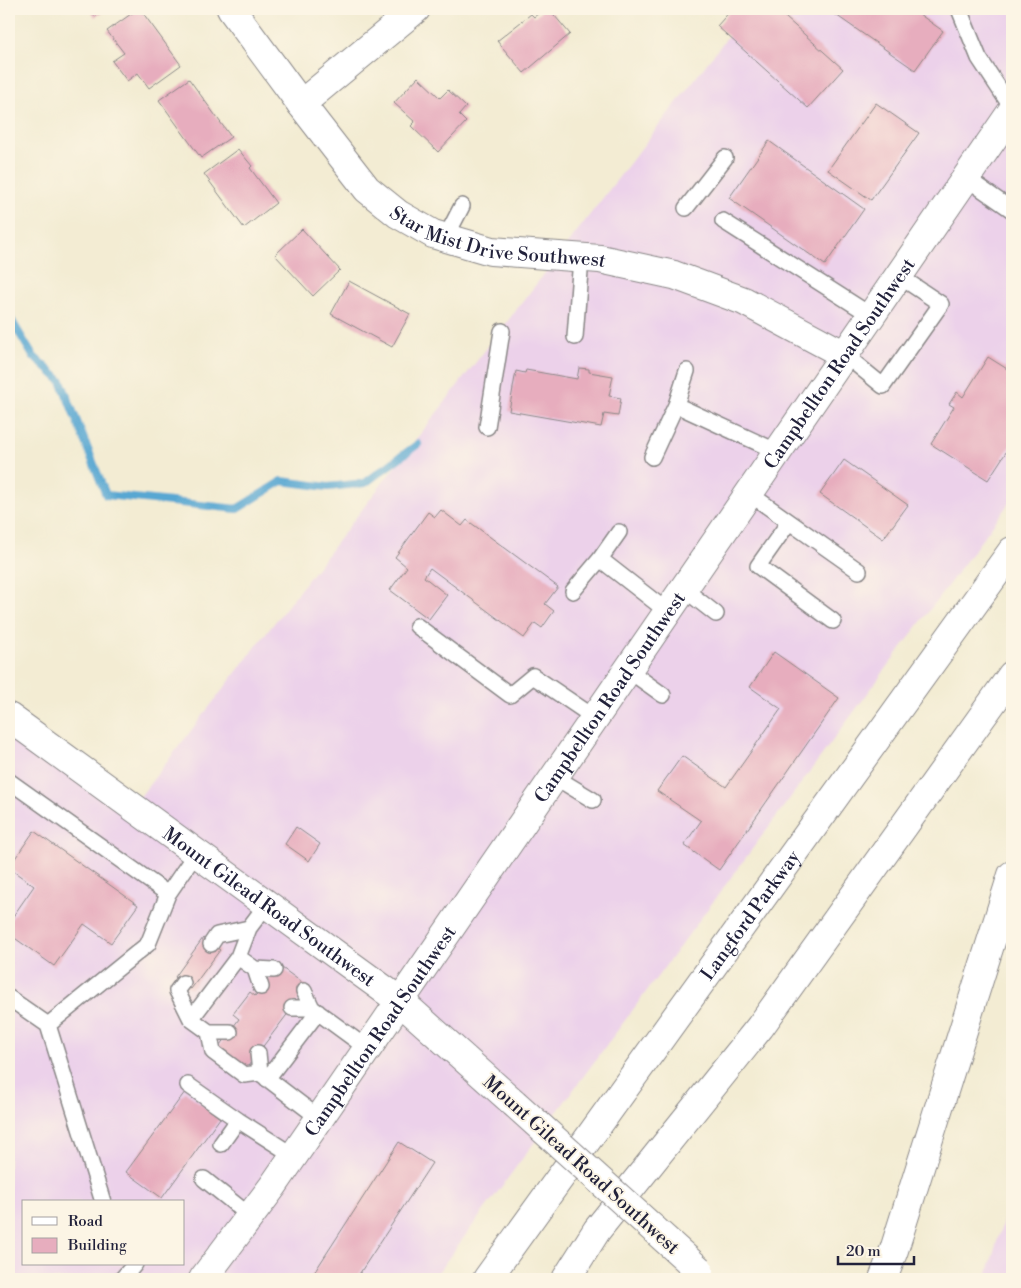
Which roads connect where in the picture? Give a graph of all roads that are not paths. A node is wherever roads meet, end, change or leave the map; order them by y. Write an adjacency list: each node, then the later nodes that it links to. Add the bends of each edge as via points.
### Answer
1 (231, 9): 4 (main road, Star Mist Drive Southwest)
2 (416, 9): 4 (main road)
3 (960, 9): 5 (lane, via 978,58)
4 (300, 104): 12 (main road, Star Mist Drive Southwest, via 367,189 398,214)
5 (1012, 110): 7 (main road, Campbellton Road Southwest)
6 (725, 158): 9 (lane)
7 (966, 178): 10 (lane); 14 (main road, Campbellton Road Southwest)
8 (462, 206): 12 (lane)
9 (686, 208)
10 (1012, 210)
11 (723, 221): 15 (lane)
12 (446, 238): 13 (main road, Star Mist Drive Southwest, via 491,251)
13 (581, 258): 17 (lane); 18 (main road, Star Mist Drive Southwest, via 674,275 744,301)
14 (899, 276): 15 (main road, Campbellton Road Southwest); 18 (lane, via 941,304 883,386)
15 (872, 316): 18 (main road, Campbellton Road Southwest)
16 (502, 331): 21 (lane)
17 (575, 336)
18 (845, 355): 22 (main road, Campbellton Road Southwest)
19 (687, 370): 20 (lane)
20 (676, 406): 22 (lane); 23 (lane)
21 (487, 427)
22 (778, 452): 24 (main road, Campbellton Road Southwest)
23 (652, 457)
24 (750, 494): 25 (lane); 30 (main road, Campbellton Road Southwest)
25 (789, 522): 29 (lane); 34 (lane, via 758,566)
26 (619, 532): 28 (lane)
27 (1012, 551): 77 (main road, Langford Parkway)
28 (600, 559): 31 (lane); 32 (lane)
29 (859, 571)
30 (684, 588): 32 (main road, Campbellton Road Southwest); 33 (lane)
31 (573, 591)
32 (668, 612): 36 (main road, Campbellton Road Southwest)
33 (716, 614)
34 (832, 621)
35 (417, 626): 40 (lane, via 510,695 533,676)
36 (628, 670): 38 (lane); 40 (main road, Campbellton Road Southwest)
37 (1012, 675): 78 (main road, via 760,1027 597,1230)
38 (663, 695)
39 (9, 717): 44 (main road, Mount Gilead Road Southwest)
40 (595, 718): 41 (main road, Campbellton Road Southwest)
41 (555, 776): 43 (lane); 57 (main road, Campbellton Road Southwest)
42 (9, 781): 46 (lane)
43 (593, 800)
44 (196, 853): 46 (lane); 47 (main road, Mount Gilead Road Southwest)
45 (1012, 875): 79 (main road)
46 (168, 894): 61 (lane, via 148,944)
47 (267, 904): 48 (lane); 57 (main road, Mount Gilead Road Southwest)
48 (249, 928): 49 (lane, via 216,935); 50 (lane)
49 (211, 944)
50 (238, 957): 51 (lane); 60 (lane)
51 (255, 969): 52 (lane); 54 (lane)
52 (274, 970)
53 (183, 983): 60 (lane, via 177,991)
54 (261, 987)
55 (304, 991): 59 (lane)
56 (9, 998): 61 (lane)
57 (400, 1001): 64 (main road, Campbellton Road Southwest); 75 (main road, Mount Gilead Road Southwest, bridge)
58 (292, 1008): 59 (lane)
59 (315, 1010): 64 (lane); 66 (lane)
60 (191, 1019): 62 (lane)
61 (48, 1025): 73 (lane)
62 (209, 1032): 63 (lane); 66 (lane, via 212,1052 244,1075)
63 (230, 1032)
64 (368, 1049): 68 (main road, Campbellton Road Southwest)
65 (258, 1054): 66 (lane)
66 (264, 1076): 68 (lane)
67 (188, 1085): 69 (lane)
68 (320, 1118): 71 (main road, Campbellton Road Southwest)
69 (238, 1120): 70 (lane); 71 (lane)
70 (221, 1144)
71 (294, 1156): 74 (main road, Campbellton Road Southwest)
72 (204, 1179): 74 (lane)
73 (102, 1200)
74 (250, 1216): 76 (main road, Campbellton Road Southwest)
75 (705, 1275)
76 (203, 1279)
77 (487, 1279)
78 (566, 1279)
79 (883, 1279)

